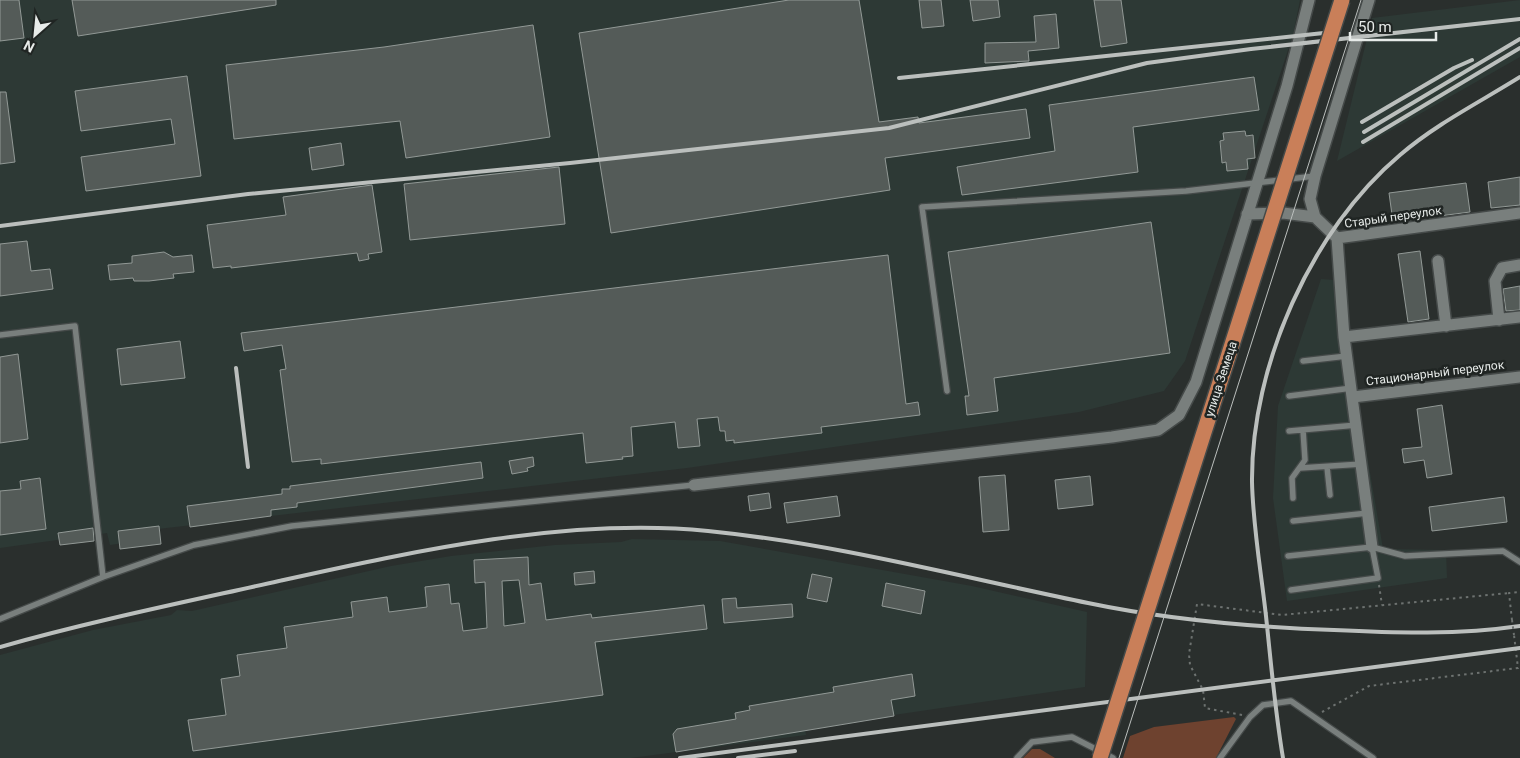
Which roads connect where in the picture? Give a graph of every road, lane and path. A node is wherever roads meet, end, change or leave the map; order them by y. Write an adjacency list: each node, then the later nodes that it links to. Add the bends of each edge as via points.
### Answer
1 (1309, 0): 5 (street, via 1287,86)
2 (1342, 0): 47 (main road, улица Земеца, bridge)
3 (1369, 0): 4 (street)
4 (1315, 176): 5 (lane); 8 (street, via 1310,199)
5 (1256, 185): 7 (street); 20 (lane, via 922,207)
6 (1520, 213): 9 (street, Старый переулок)
7 (1247, 214): 8 (street, via 1283,213); 29 (street, via 1196,382 1179,415 1158,430)
8 (1315, 217): 9 (street, Старый переулок)
9 (1337, 238): 16 (street)
10 (1438, 261): 14 (street)
11 (1520, 265): 13 (street, via 1502,268 1495,281)
12 (1520, 317): 13 (street)
13 (1499, 320): 14 (street)
14 (1446, 326): 16 (street)
15 (0, 334): 37 (lane, via 75,326)
16 (1344, 337): 17 (street)
17 (1347, 356): 18 (lane); 21 (street)
18 (1303, 361)
19 (1520, 377): 21 (street, Стационарный переулок)
20 (947, 391)
21 (1353, 393): 22 (lane); 23 (street)
22 (1290, 396)
23 (1357, 425): 24 (lane); 26 (street)
24 (1303, 430): 25 (lane); 28 (lane, via 1305,460)
25 (1289, 431)
26 (1362, 464): 27 (lane); 32 (street)
27 (1328, 467): 28 (lane); 30 (lane)
28 (1300, 468): 31 (lane, via 1292,478)
29 (694, 485): 37 (lane, via 292,526 194,545)
30 (1330, 495)
31 (1293, 498)
32 (1368, 513): 33 (lane); 34 (street)
33 (1294, 521)
34 (1372, 547): 35 (lane); 36 (lane, via 1405,556 1503,551); 38 (lane)
35 (1288, 556)
36 (1520, 562)
37 (103, 577): 43 (lane)
38 (1378, 578): 39 (lane); 42 (path)
39 (1291, 590)
40 (1520, 592): 41 (path)
41 (1509, 593): 42 (path); 45 (path, bridge, via 1518,668 1369,686)
42 (1382, 605): 44 (path, via 1282,615 1197,604 1189,659 1203,690 1205,708)
43 (0, 620)
44 (1250, 716): 45 (lane, via 1263,705 1292,701); 49 (lane)
45 (1314, 716): 50 (lane)
46 (1017, 758): 48 (lane, via 1032,742 1072,738)
47 (1100, 758)
48 (1113, 758)
49 (1220, 758)
50 (1372, 758)

